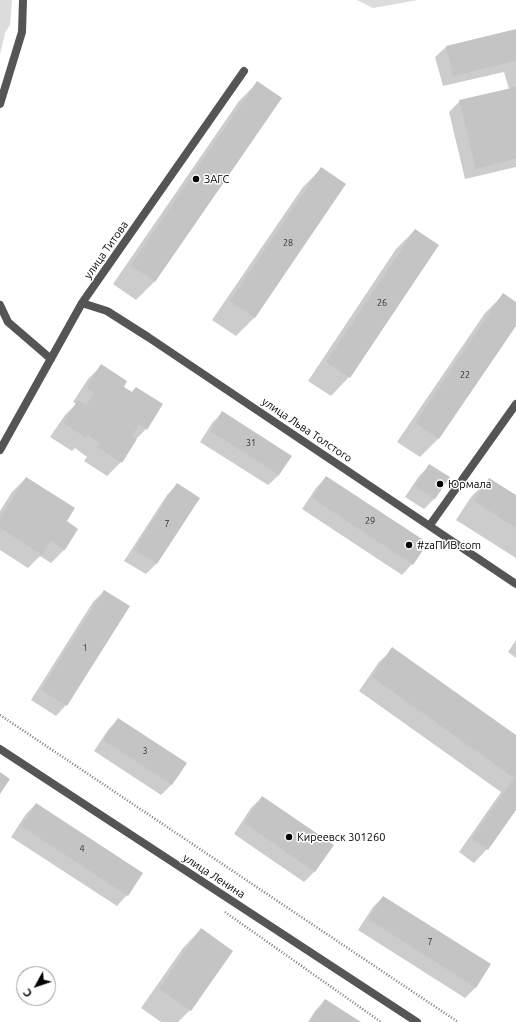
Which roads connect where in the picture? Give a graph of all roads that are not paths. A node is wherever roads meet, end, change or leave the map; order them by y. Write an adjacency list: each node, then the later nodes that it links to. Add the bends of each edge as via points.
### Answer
1 (24, 0): 3 (street, via 22,32)
2 (244, 70): 4 (street, улица Титова)
3 (0, 104)
4 (82, 303): 6 (street, улица Титова); 9 (street, улица Льва Толстого, via 107,311 148,337)
5 (0, 305): 6 (street, via 8,322)
6 (51, 359): 8 (street, улица Титова)
7 (516, 404): 9 (street)
8 (0, 450)
9 (430, 525): 10 (street, улица Льва Толстого)
10 (516, 584)
11 (0, 749): 12 (street, улица Ленина)
12 (417, 1022)

